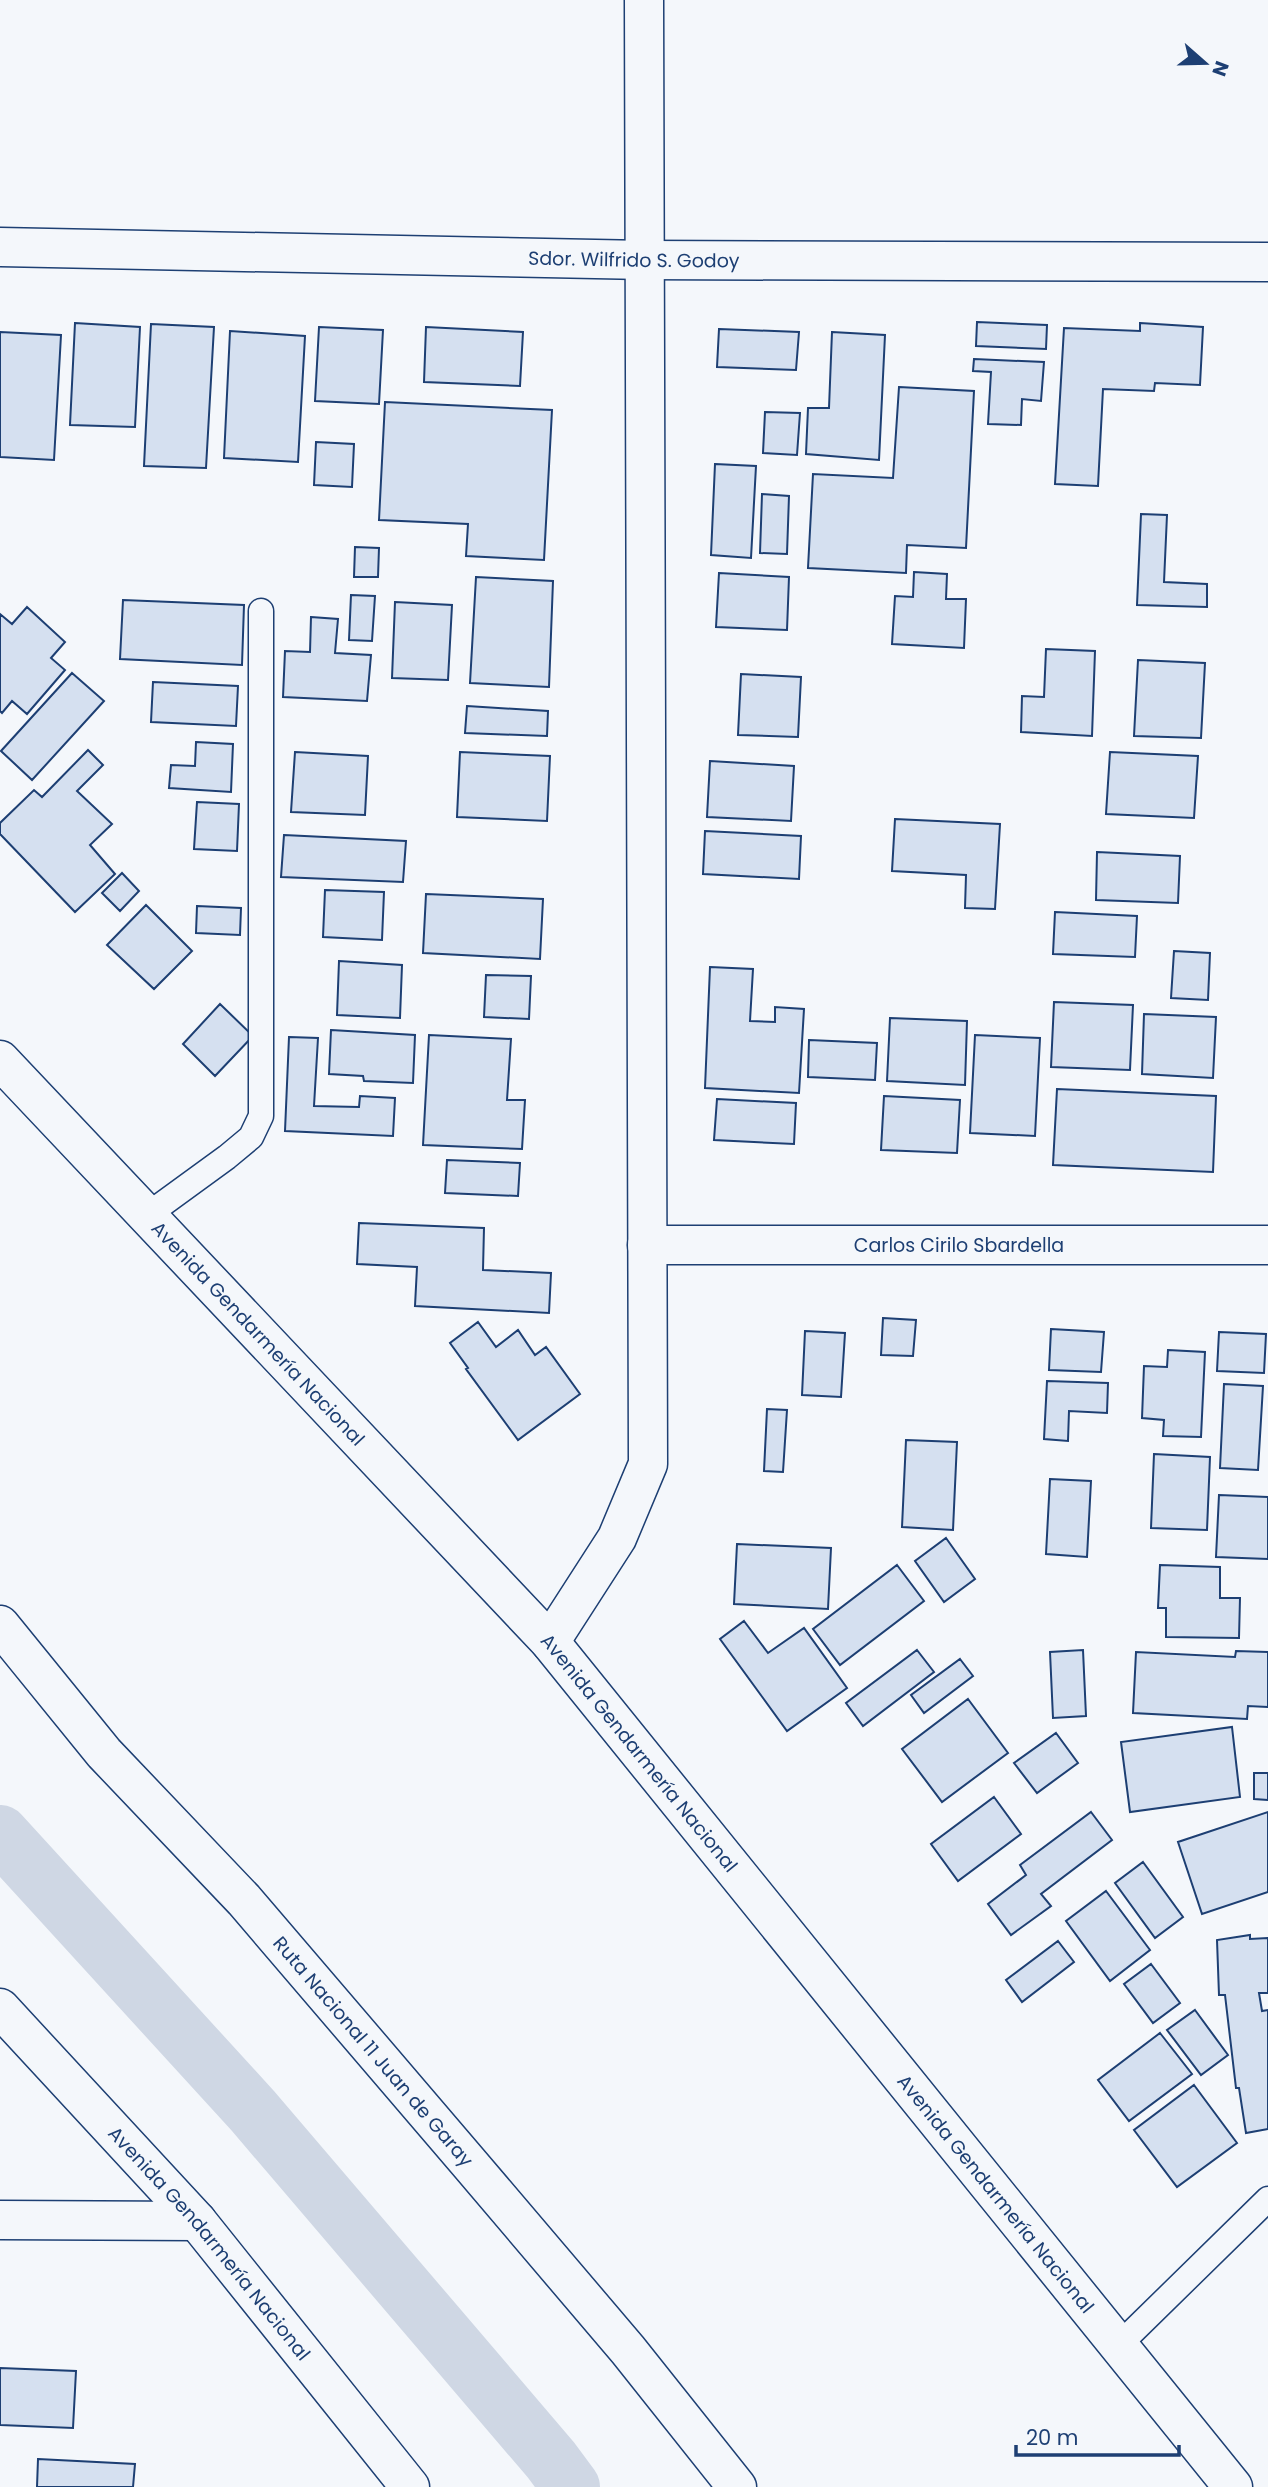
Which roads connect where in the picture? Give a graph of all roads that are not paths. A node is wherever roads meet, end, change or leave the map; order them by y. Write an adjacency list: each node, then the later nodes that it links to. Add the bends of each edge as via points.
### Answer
1 (644, 0): 3 (main road)
2 (0, 247): 3 (main road, Sdor. Wilfrido S. Godoy)
3 (645, 260): 4 (main road, Sdor. Wilfrido S. Godoy); 8 (main road)
4 (1268, 262)
5 (261, 611): 7 (lane, via 261,1116 251,1137)
6 (0, 1060): 7 (main road, Avenida Gendarmería Nacional)
7 (146, 1216): 11 (main road, Avenida Gendarmería Nacional)
8 (647, 1245): 9 (main road, Carlos Cirilo Sbardella); 11 (main road, via 648,1464 617,1538)
9 (1268, 1245)
10 (0, 1625): 18 (main road, Ruta Nacional 11 Juan de Garay, via 104,1752 244,1900 469,2162)
11 (550, 1642): 16 (main road, Avenida Gendarmería Nacional)
12 (0, 2008): 15 (main road, Avenida Gendarmería Nacional)
13 (1268, 2199): 16 (lane)
14 (0, 2220): 15 (main road)
15 (197, 2221): 17 (main road, Avenida Gendarmería Nacional)
16 (1118, 2346): 19 (main road, Avenida Gendarmería Nacional)
17 (410, 2487)
18 (737, 2487)
19 (1233, 2487)

